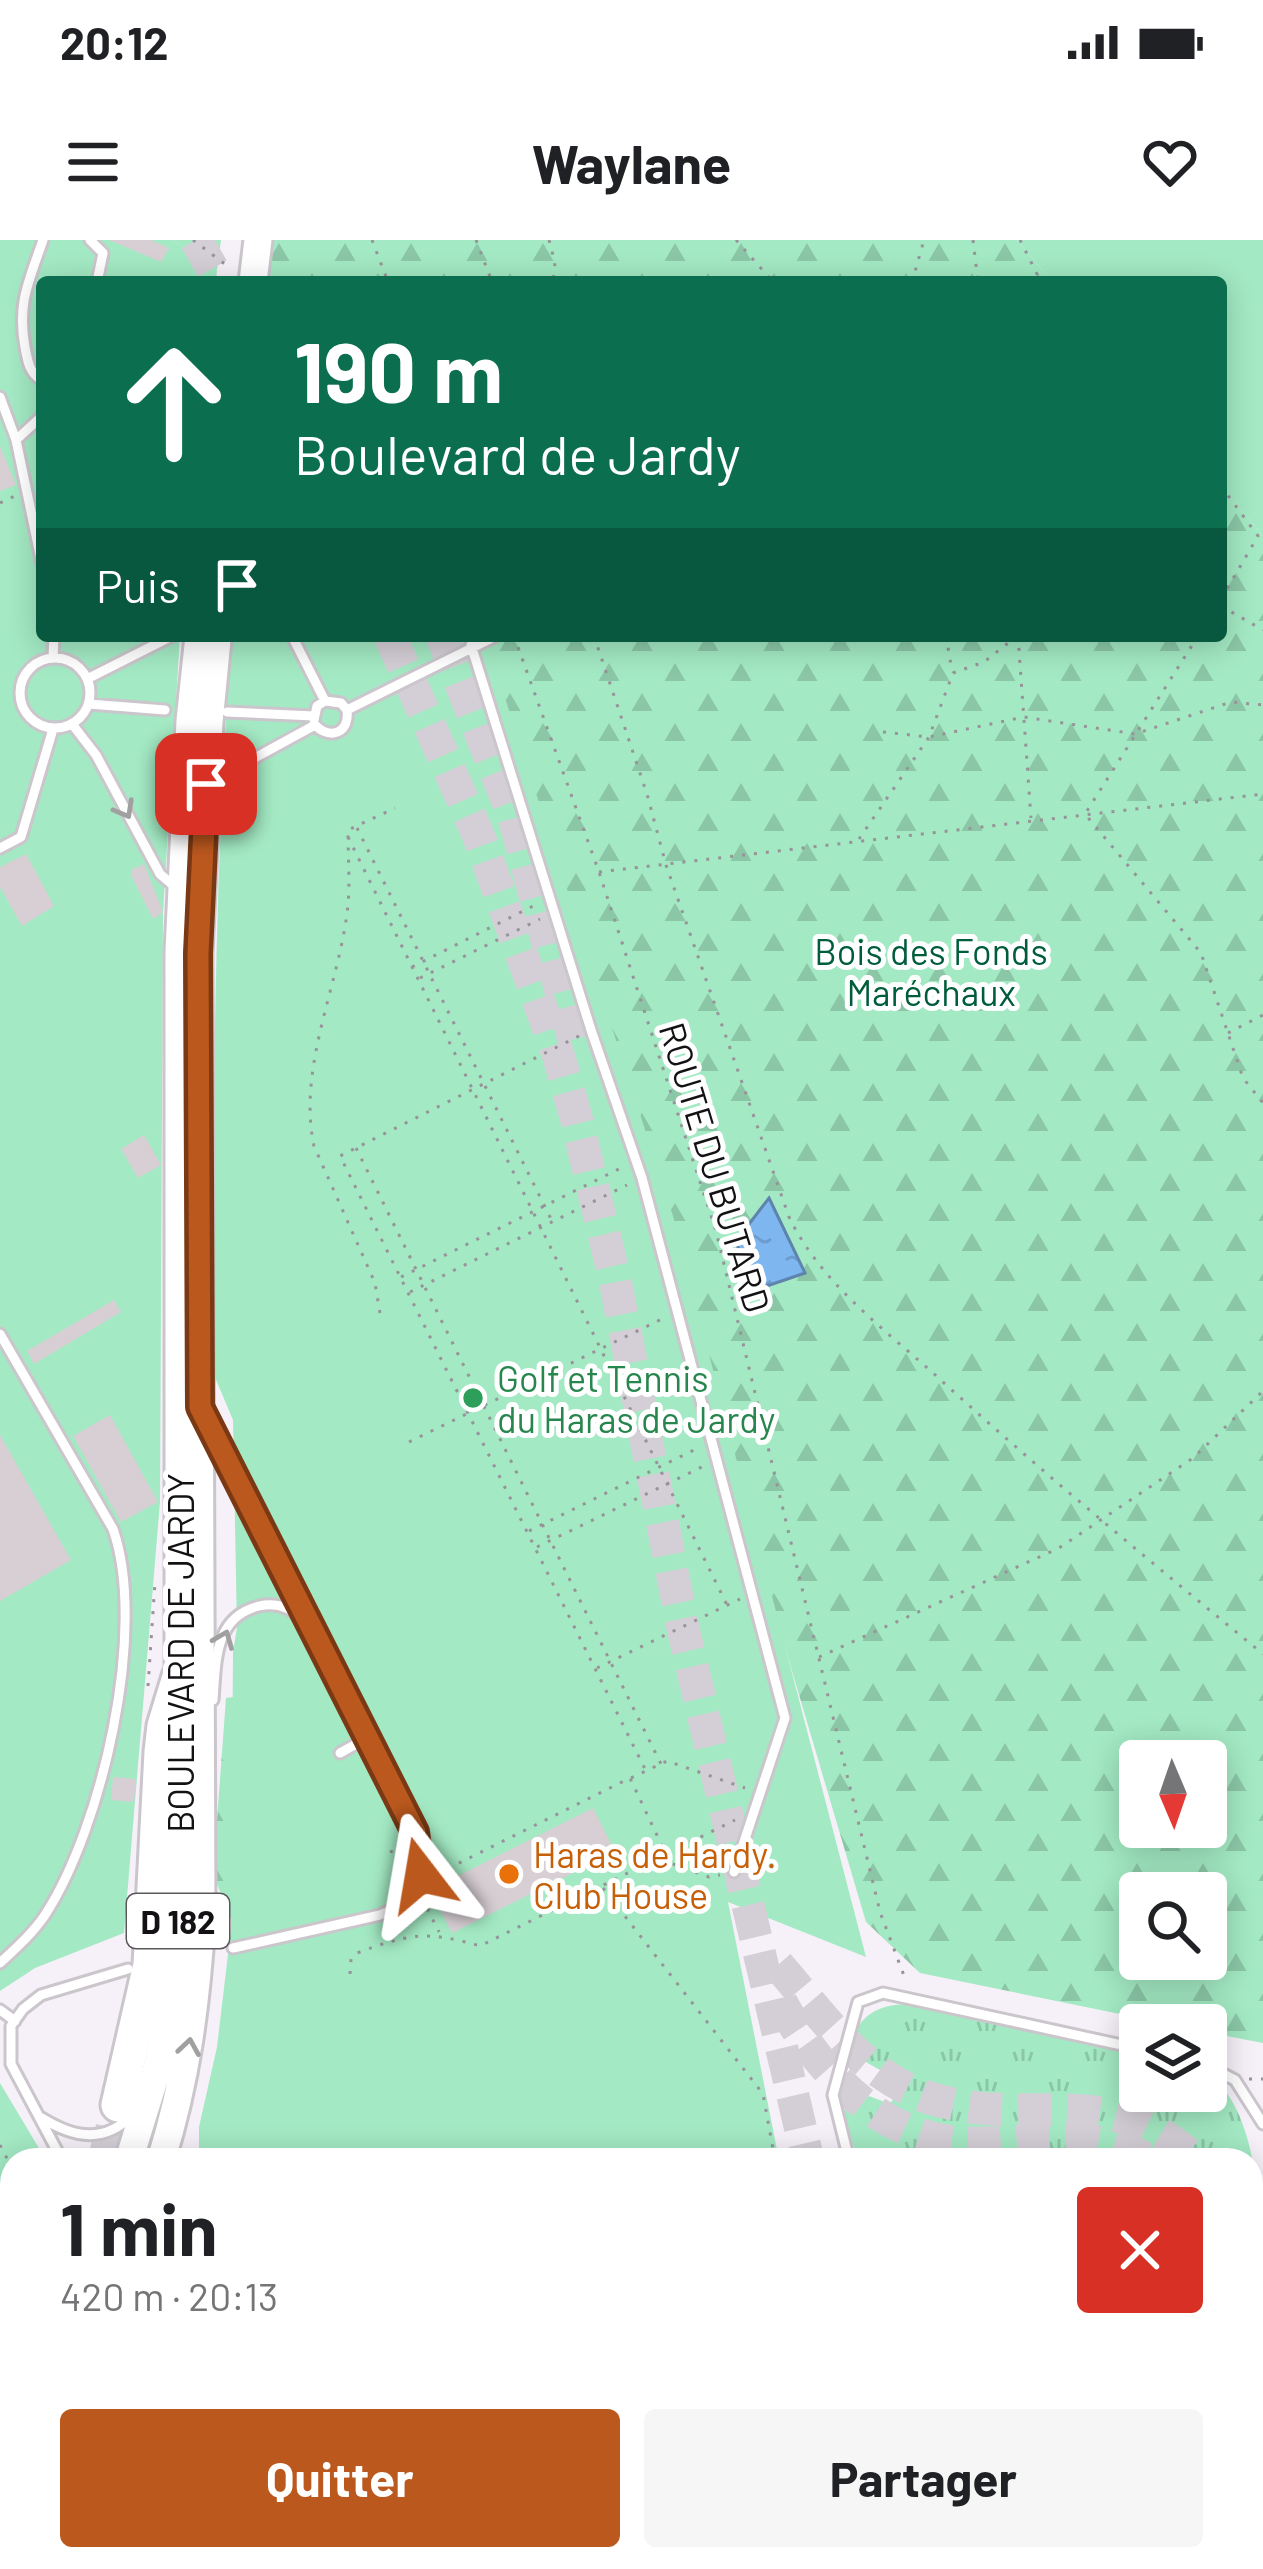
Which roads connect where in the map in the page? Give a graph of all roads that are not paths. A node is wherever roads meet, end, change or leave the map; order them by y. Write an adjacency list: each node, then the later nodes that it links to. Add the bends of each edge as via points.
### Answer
1 (43, 240): 8 (lane, via 20,304)
2 (90, 240): 5 (lane, via 103,253)
3 (240, 240): 6 (main road)
4 (258, 240): 7 (main road)
5 (98, 276)
6 (242, 276)
7 (243, 276)
8 (36, 375)
9 (0, 397): 11 (lane)
10 (36, 422): 11 (lane)
11 (16, 440): 12 (lane)
12 (36, 535)
13 (54, 642): 20 (lane)
14 (160, 642): 21 (lane)
15 (198, 642): 32 (main road, BOULEVARD DE JARDY / D 182)
16 (218, 642): 30 (main road, BOULEVARD DE JARDY / D 182)
17 (295, 642): 22 (lane)
18 (481, 642): 19 (lane)
19 (471, 646): 25 (lane); 41 (lane, via 641,1178 785,1718)
20 (53, 658): 21 (lane); 29 (lane, via 29,669 19,694 31,719)
21 (87, 679): 23 (lane)
22 (326, 701): 25 (lane); 27 (lane)
23 (88, 704): 24 (lane); 28 (lane)
24 (165, 710)
25 (346, 710): 27 (lane, via 343,730 333,735)
26 (227, 712): 27 (lane)
27 (314, 720): 30 (lane)
28 (72, 724): 29 (lane); 32 (lane, one-way to 32, via 160,874)
29 (53, 729): 31 (lane, via 21,837)
30 (206, 784): 34 (main road, BOULEVARD DE JARDY / D 182, via 198,953)
31 (0, 848)
32 (182, 892): 36 (main road, BOULEVARD DE JARDY / D 182)
33 (0, 1334): 44 (lane, via 124,1561 105,1778 46,1912)
34 (200, 1407): 35 (lane); 39 (main road, BOULEVARD DE JARDY / D 182)
35 (310, 1626): 37 (lane); 39 (lane, one-way to 35, via 218,1646 227,1624 269,1604 293,1610)
36 (179, 1676): 40 (highway, via 164,1726); 42 (main road, BOULEVARD DE JARDY / D 182)
37 (367, 1738): 38 (lane); 43 (lane, via 415,1832 421,1875 403,1904)
38 (340, 1754)
39 (201, 1837): 56 (main road, BOULEVARD DE JARDY / D 182, one-way to 39, via 196,2002)
40 (156, 1865): 42 (lane); 51 (highway, via 145,1999)
41 (734, 1872)
42 (179, 1908): 49 (main road, BOULEVARD DE JARDY / D 182)
43 (233, 1948)
44 (0, 1963)
45 (128, 1969): 47 (lane, via 41,1994)
46 (0, 2010): 47 (lane)
47 (15, 2021): 52 (lane, via 11,2064)
48 (1119, 2044): 57 (lane, via 883,1993 858,2002 833,2096)
49 (156, 2073): 52 (lane, via 131,2118 98,2136); 55 (main road, BOULEVARD DE JARDY / D 182)
50 (1227, 2076): 53 (lane)
51 (118, 2104)
52 (42, 2118): 54 (lane)
53 (1263, 2124)
54 (56, 2148)
55 (133, 2148)
56 (164, 2148)
57 (846, 2148)

